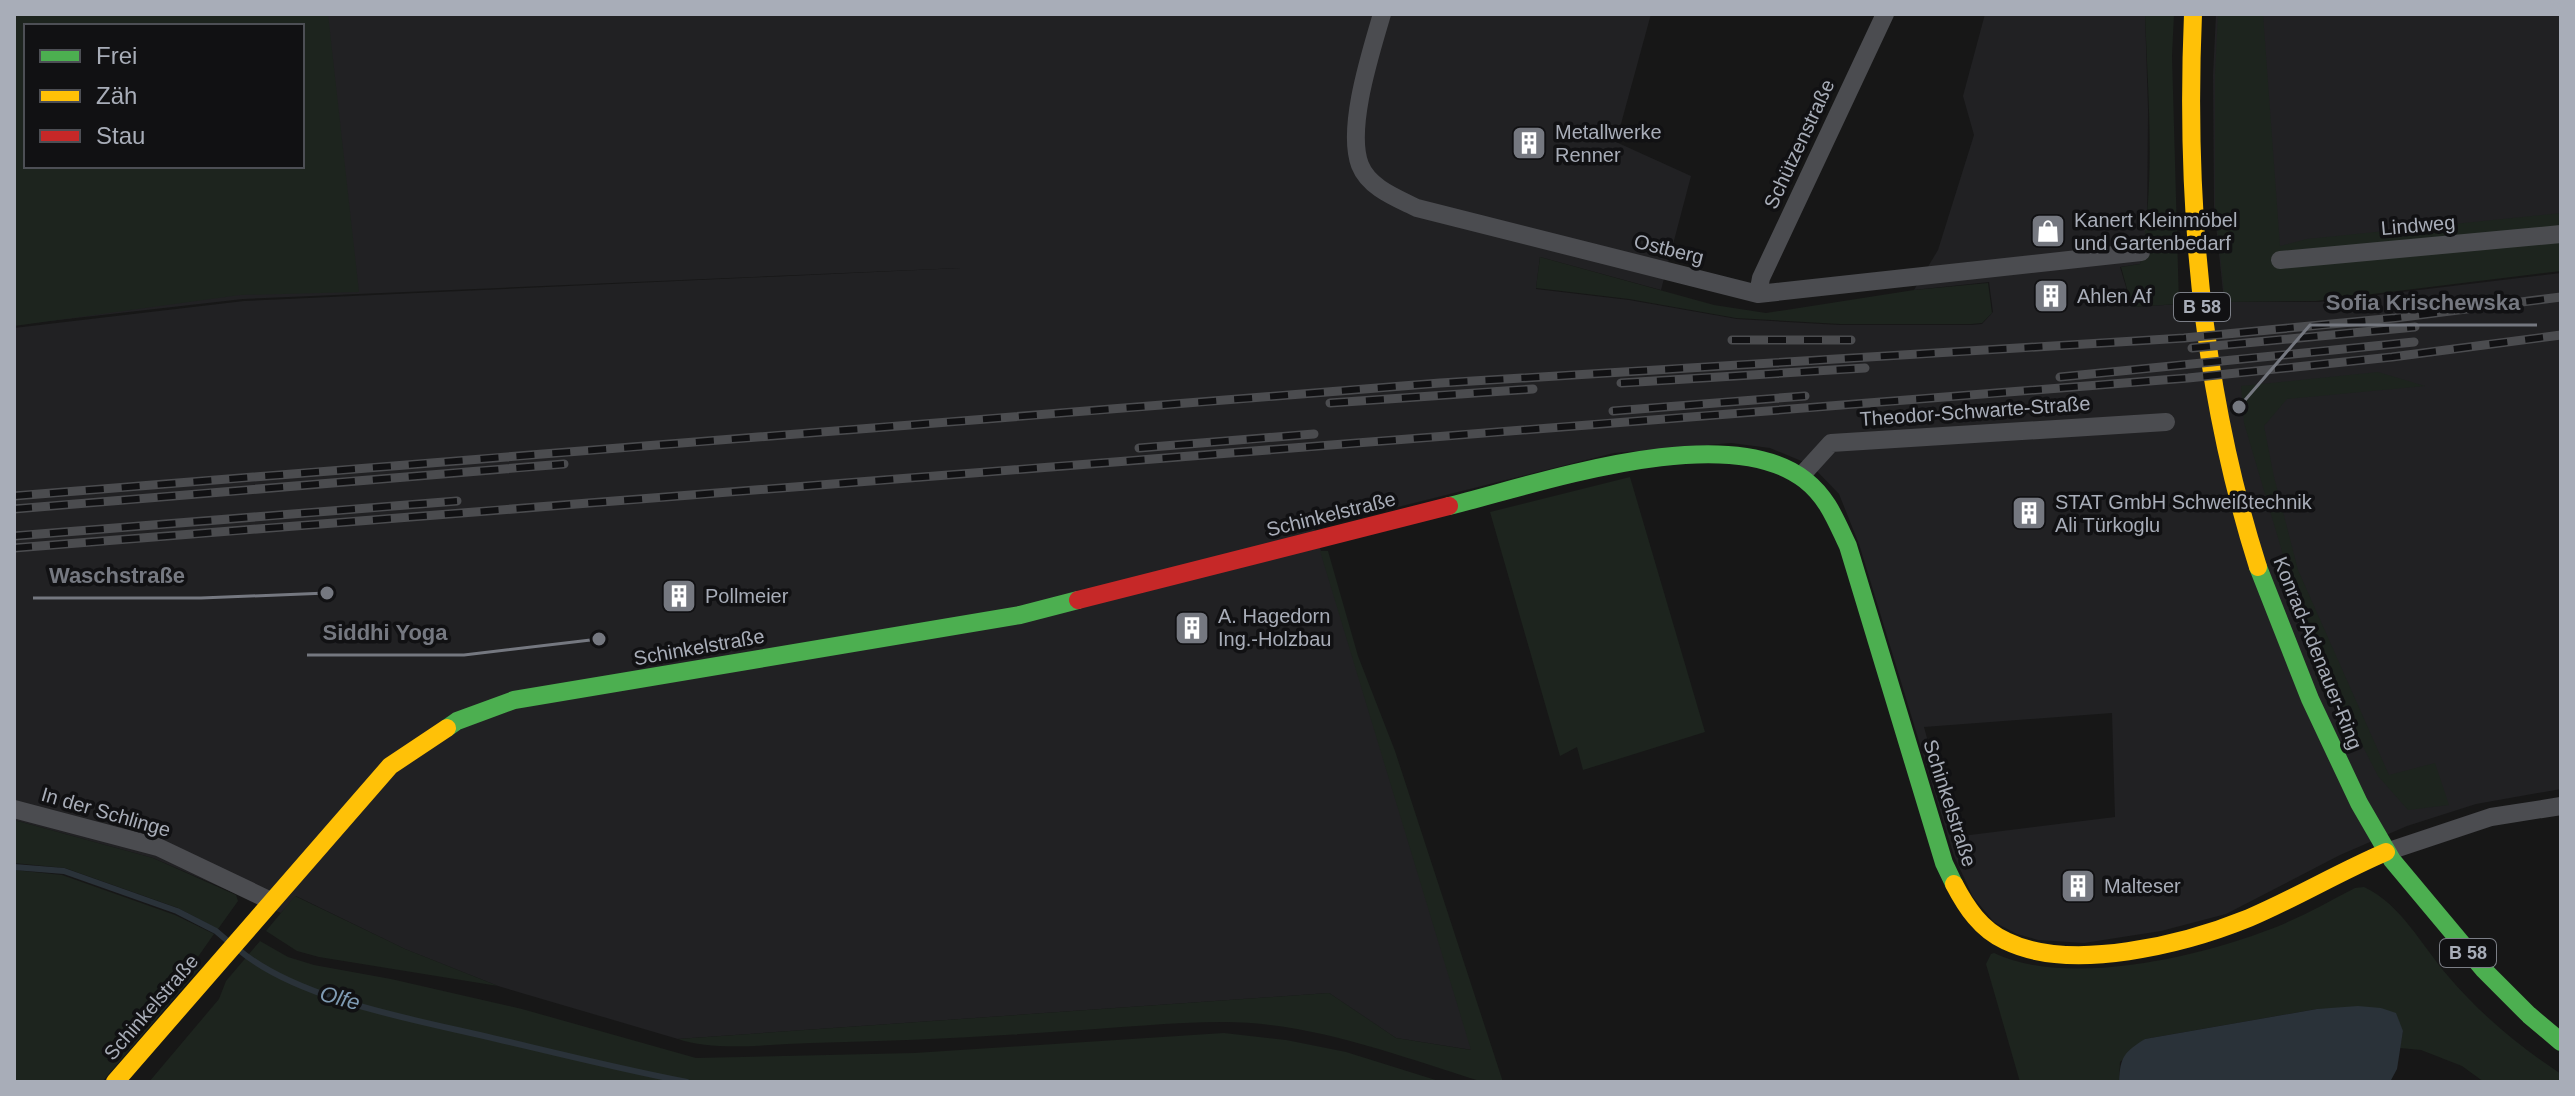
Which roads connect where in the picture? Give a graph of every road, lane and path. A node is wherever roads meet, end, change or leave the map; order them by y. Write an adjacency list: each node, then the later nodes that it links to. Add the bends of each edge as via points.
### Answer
1 (1382, 14): 7 (street, Ostberg, via 1355,138 1360,166 1373,183 1417,208)
2 (1885, 14): 7 (street, Schützenstraße)
3 (2193, 14): 12 (street, Konrad-Adenauer-Ring / B 58, via 2195,233 2219,416 2234,483 2266,593 2306,692)
4 (2561, 234): 6 (street, Lindweg)
5 (2141, 252): 7 (street, Ostberg)
6 (2280, 260)
7 (1758, 294)
8 (2166, 422): 9 (street, Theodor-Schwarte-Straße, via 1831,443)
9 (1801, 476): 12 (street, Schinkelstraße, via 1827,503 1848,546 1944,863 1964,904 2005,942 2032,951 2090,954 2163,944 2228,925); 13 (street, Schinkelstraße, via 1767,459 1733,454 1616,464 1020,615 514,700 457,721 390,766)
10 (2561, 806): 12 (street, via 2491,817)
11 (14, 809): 13 (street, In der Schlinge, via 158,847)
12 (2386, 852): 14 (street, Konrad-Adenauer-Ring / B 58, via 2494,983)
13 (271, 901): 15 (street, Schinkelstraße)
14 (2561, 1042)
15 (115, 1082)

